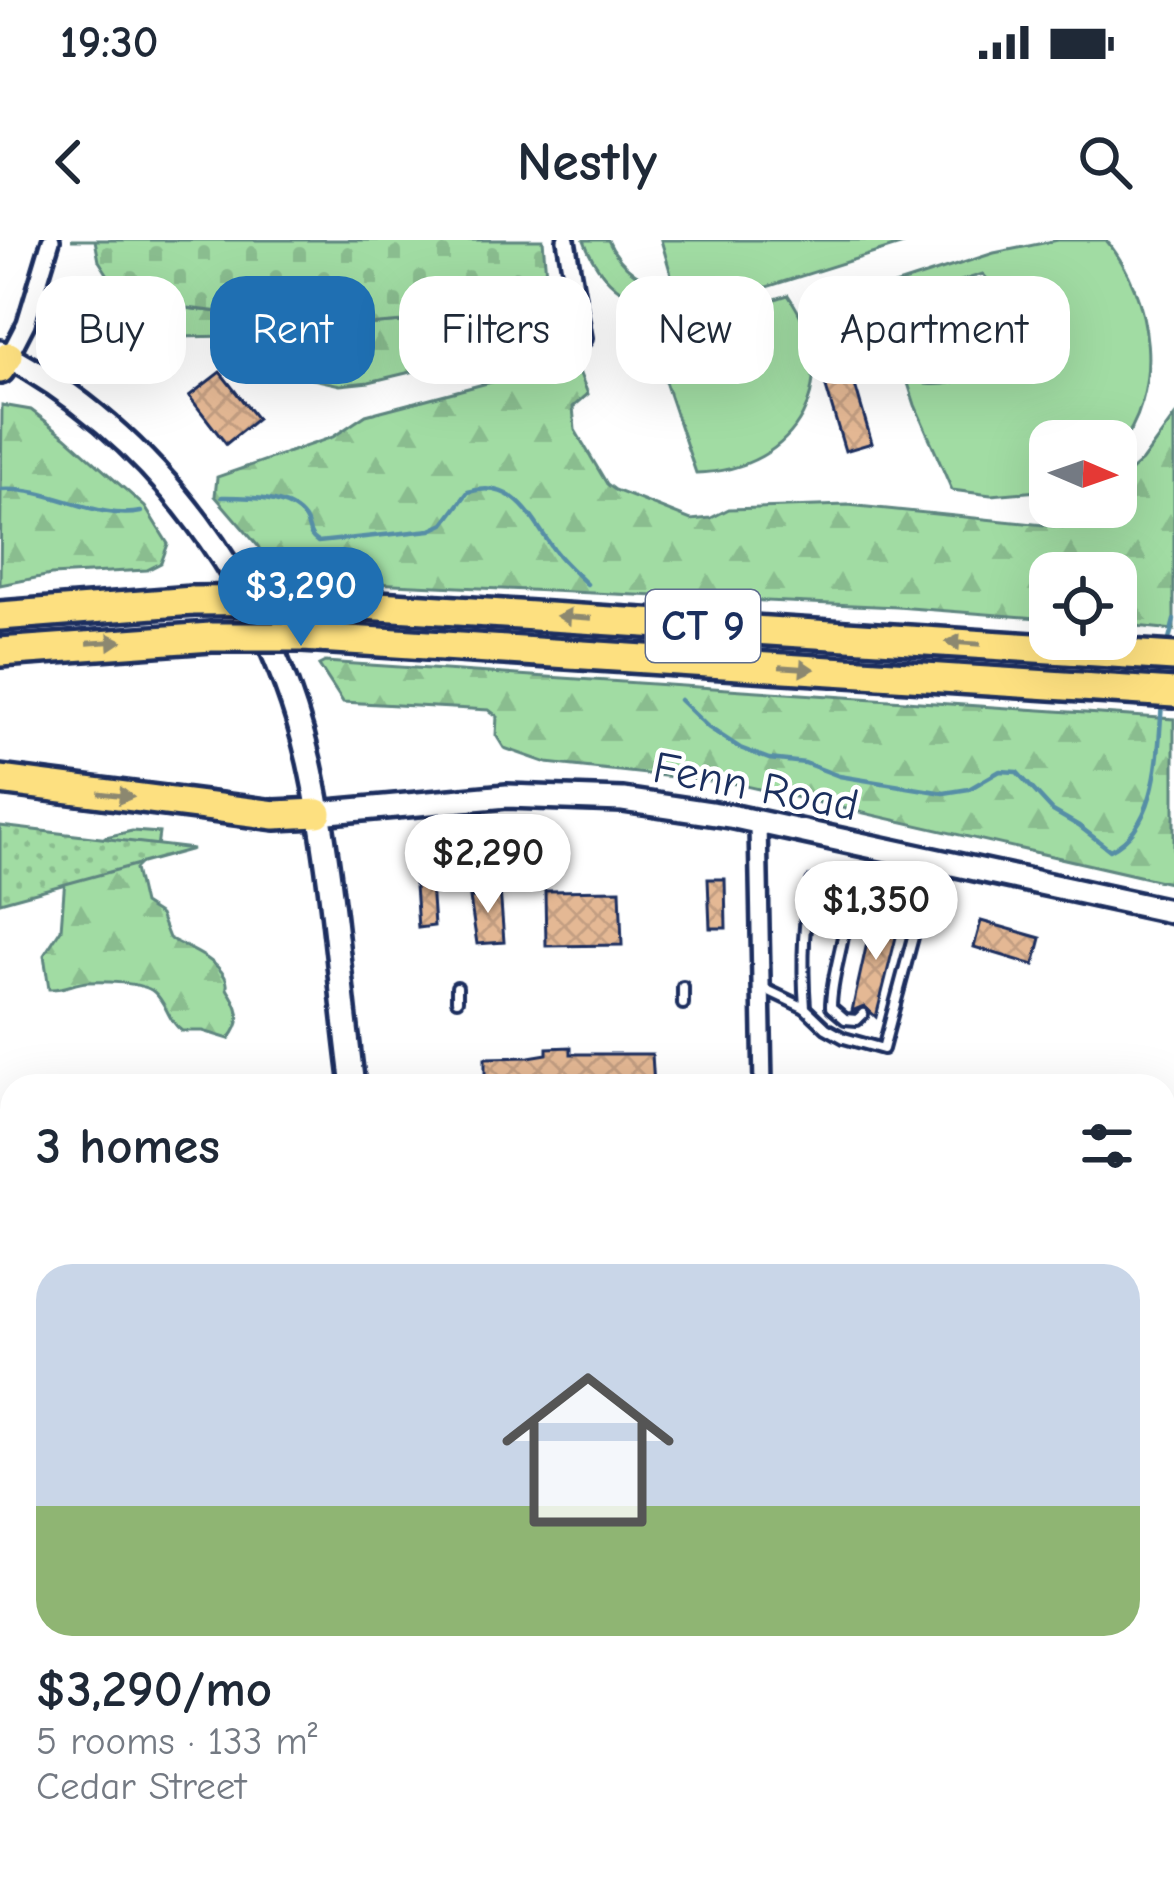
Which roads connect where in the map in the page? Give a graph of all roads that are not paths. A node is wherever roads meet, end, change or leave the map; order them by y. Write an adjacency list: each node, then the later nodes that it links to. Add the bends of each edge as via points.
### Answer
1 (51, 240): 4 (street, via 26,322)
2 (566, 240): 3 (street)
3 (573, 276)
4 (3, 359): 10 (main road, via 64,391 182,502 269,647 292,702)
5 (0, 616): 7 (highway, CT 9, one-way to 5, bridge, via 285,600)
6 (0, 652): 8 (highway, CT 9, one-way to 8, bridge, via 303,637)
7 (1174, 657)
8 (1174, 694)
9 (0, 780): 10 (highway, one-way to 10, via 275,815)
10 (318, 813): 11 (main road, Fenn Road, via 554,796); 21 (main road)
11 (758, 824): 12 (main road, Fenn Road); 16 (street)
12 (1174, 913)
13 (886, 914): 19 (lane, via 897,892 917,897 884,1049 844,1038)
14 (682, 986): 18 (lane)
15 (457, 987): 17 (lane)
16 (761, 987): 19 (lane); 22 (street)
17 (457, 1000)
18 (683, 1004)
19 (805, 1007): 20 (lane, via 808,899 812,882 825,877 841,881 848,899 830,1007 845,1019)
20 (863, 1014)
21 (351, 1074)
22 (763, 1074)

